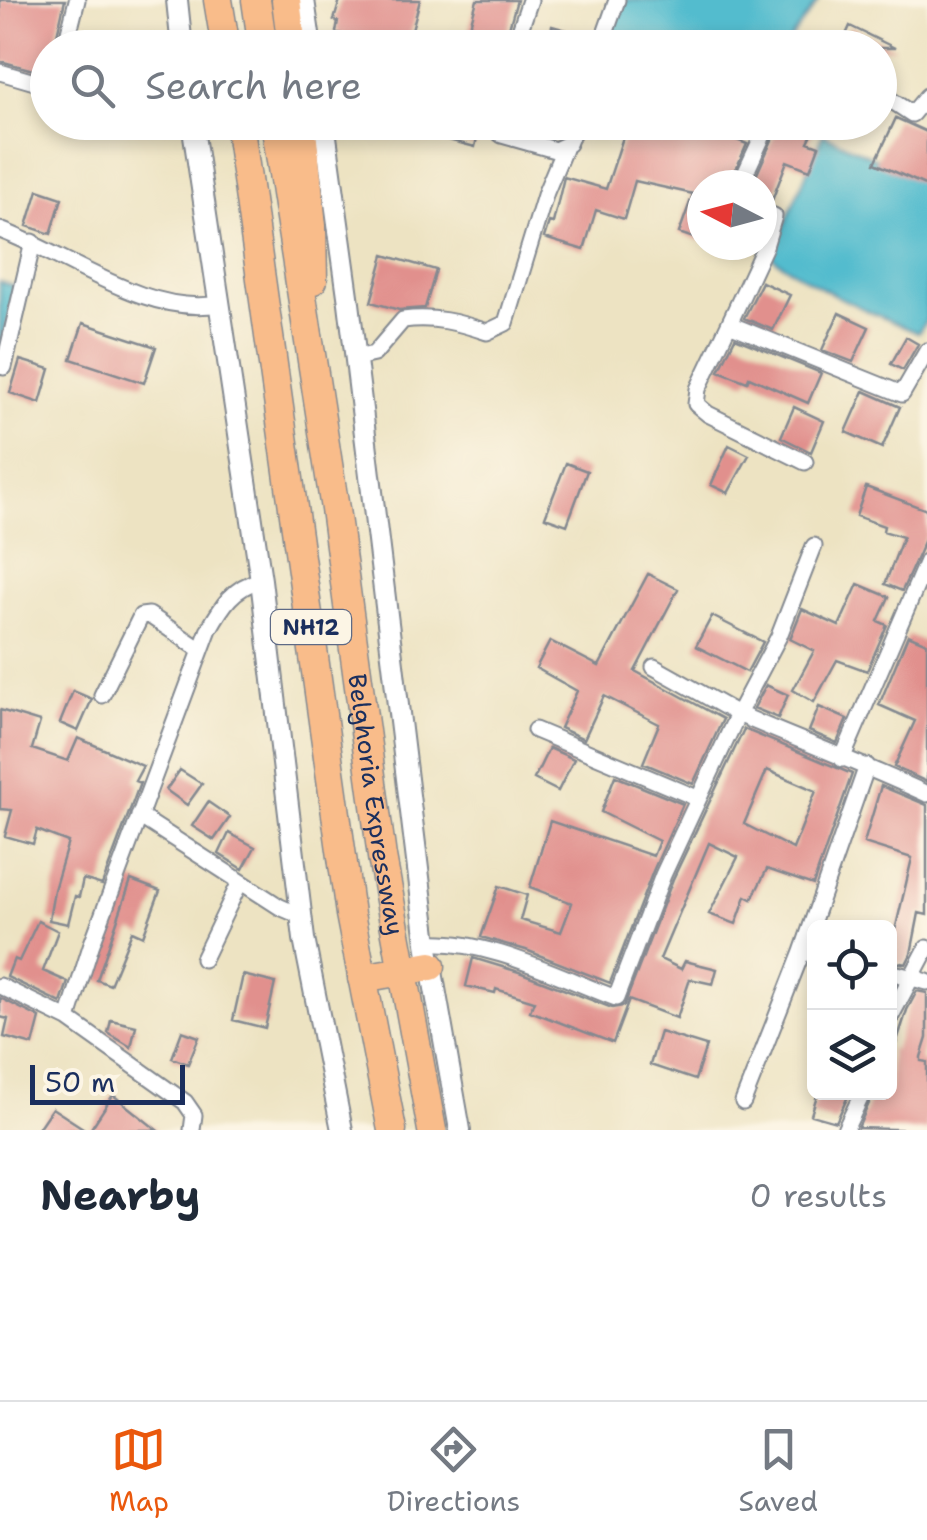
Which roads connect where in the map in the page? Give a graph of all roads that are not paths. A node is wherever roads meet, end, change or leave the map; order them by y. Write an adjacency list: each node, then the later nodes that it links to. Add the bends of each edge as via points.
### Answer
1 (78, 0): 9 (street)
2 (177, 0): 10 (street)
3 (218, 0): 11 (highway)
4 (256, 0): 12 (highway)
5 (286, 0): 13 (highway)
6 (304, 0): 14 (street)
7 (530, 0): 15 (street)
8 (616, 0): 16 (street)
9 (70, 30)
10 (180, 30)
11 (223, 30)
12 (261, 30)
13 (290, 30)
14 (308, 30)
15 (520, 30)
16 (606, 30)
17 (0, 72): 18 (street)
18 (30, 81)
19 (927, 96): 21 (street)
20 (897, 104): 21 (street)
21 (912, 114): 22 (street)
22 (927, 122)
23 (194, 140): 36 (street)
24 (242, 140): 63 (highway, Belghoria Expressway / NH12)
25 (278, 140): 41 (highway, Belghoria Expressway / NH12)
26 (303, 140): 41 (highway, via 312,226)
27 (326, 140): 39 (street)
28 (520, 140): 31 (street)
29 (568, 140): 31 (street)
30 (761, 140): 32 (street)
31 (564, 149): 39 (street, via 506,323 487,332 454,321 403,320 374,354)
32 (747, 170)
33 (0, 230): 34 (street)
34 (34, 242): 36 (street, via 159,302); 40 (street)
35 (758, 260): 37 (street)
36 (212, 305): 45 (street)
37 (729, 324): 38 (street, via 902,394); 42 (street, via 696,404)
38 (927, 351)
39 (356, 358): 62 (street)
40 (4, 366)
41 (313, 367): 62 (highway, Belghoria Expressway / NH12, via 382,856)
42 (805, 462)
43 (814, 546): 49 (street)
44 (927, 560): 51 (street)
45 (255, 582): 46 (street, via 227,598); 57 (street)
46 (201, 650): 48 (street, via 141,616); 55 (street)
47 (654, 666): 49 (street)
48 (102, 695)
49 (738, 714): 51 (street); 54 (street)
50 (535, 730): 54 (street)
51 (842, 759): 52 (street)
52 (867, 766): 53 (street); 58 (street)
53 (927, 794)
54 (697, 798): 62 (street, via 616,998 481,948 444,942)
55 (139, 816): 56 (street); 67 (street)
56 (240, 882): 57 (street); 61 (street)
57 (301, 916): 71 (street)
58 (818, 920)
59 (927, 948): 64 (street)
60 (807, 955): 69 (street)
61 (203, 959)
62 (420, 960): 63 (highway); 73 (highway, Belghoria Expressway / NH12); 74 (street)
63 (362, 978): 72 (highway, Belghoria Expressway / NH12)
64 (920, 980): 66 (street)
65 (0, 986): 67 (street)
66 (896, 1010)
67 (68, 1019): 70 (street, via 185,1102 194,1115)
68 (859, 1100): 75 (street)
69 (743, 1102)
70 (192, 1130)
71 (342, 1130)
72 (392, 1130)
73 (432, 1130)
74 (460, 1130)
75 (845, 1130)

